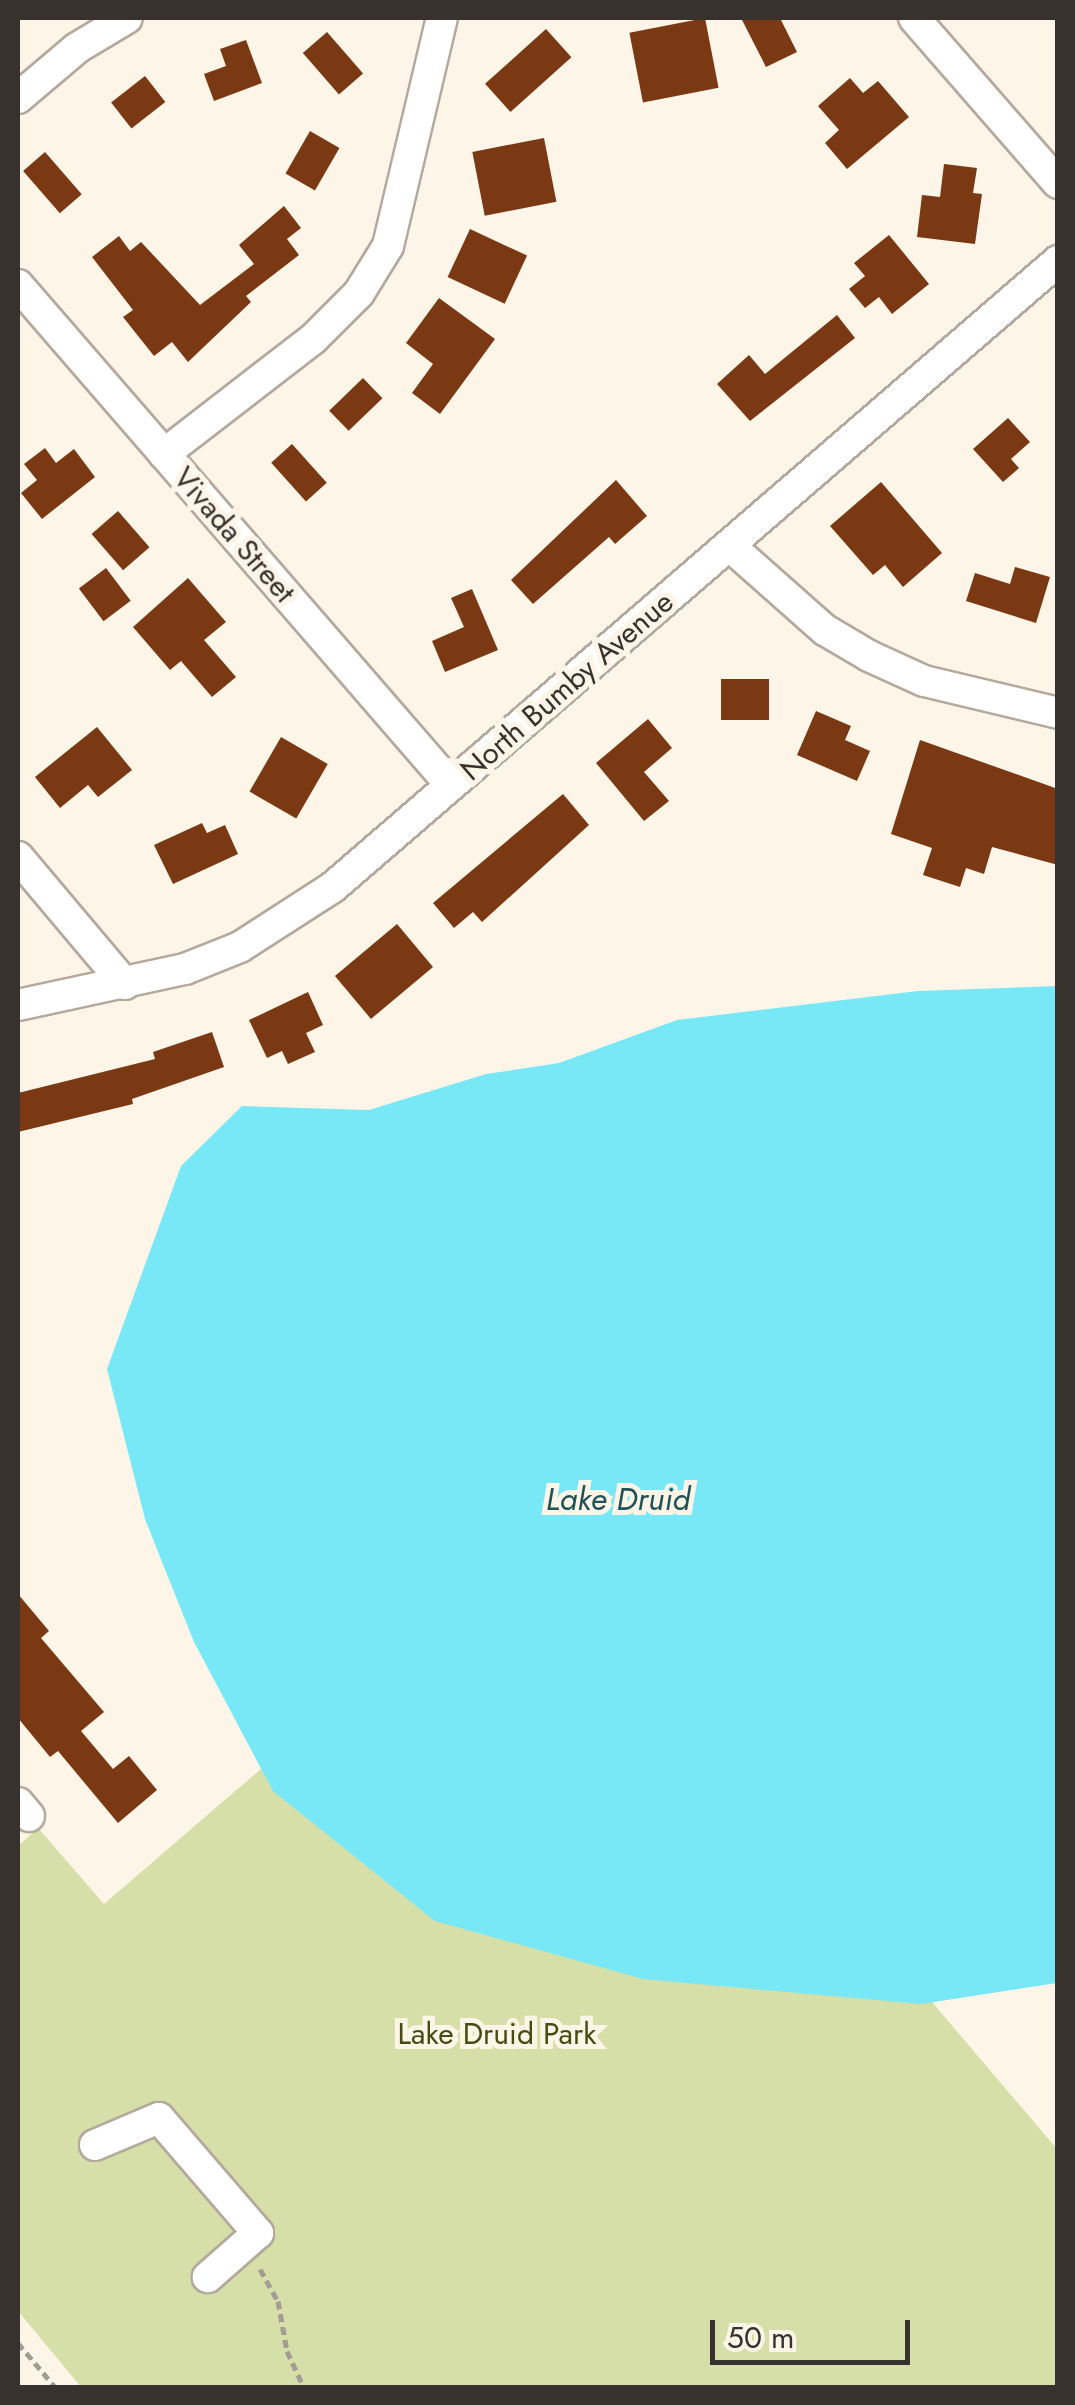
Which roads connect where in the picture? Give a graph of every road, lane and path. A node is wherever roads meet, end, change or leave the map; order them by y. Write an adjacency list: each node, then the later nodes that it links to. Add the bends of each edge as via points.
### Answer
1 (127, 18): 4 (street, via 77,48)
2 (442, 18): 8 (street, via 388,246 359,292 312,339)
3 (914, 18): 5 (street)
4 (18, 98)
5 (1058, 183)
6 (1058, 261): 9 (street, North Bumby Avenue)
7 (18, 285): 8 (street, Vivada Street)
8 (164, 454): 11 (street, Vivada Street)
9 (730, 546): 10 (street, via 825,630 869,656 924,681); 11 (street, North Bumby Avenue)
10 (1058, 713)
11 (451, 786): 14 (street, North Bumby Avenue, via 284,922 185,969)
12 (18, 857): 13 (street)
13 (28, 891): 14 (street)
14 (125, 984): 15 (street, North Bumby Avenue)
15 (18, 1005)
16 (94, 2146): 17 (street, via 160,2118 258,2233)
17 (243, 2247): 18 (street); 21 (path, via 278,2302 287,2352)
18 (208, 2277)
19 (18, 2343): 20 (path)
20 (56, 2388)
21 (304, 2388)

